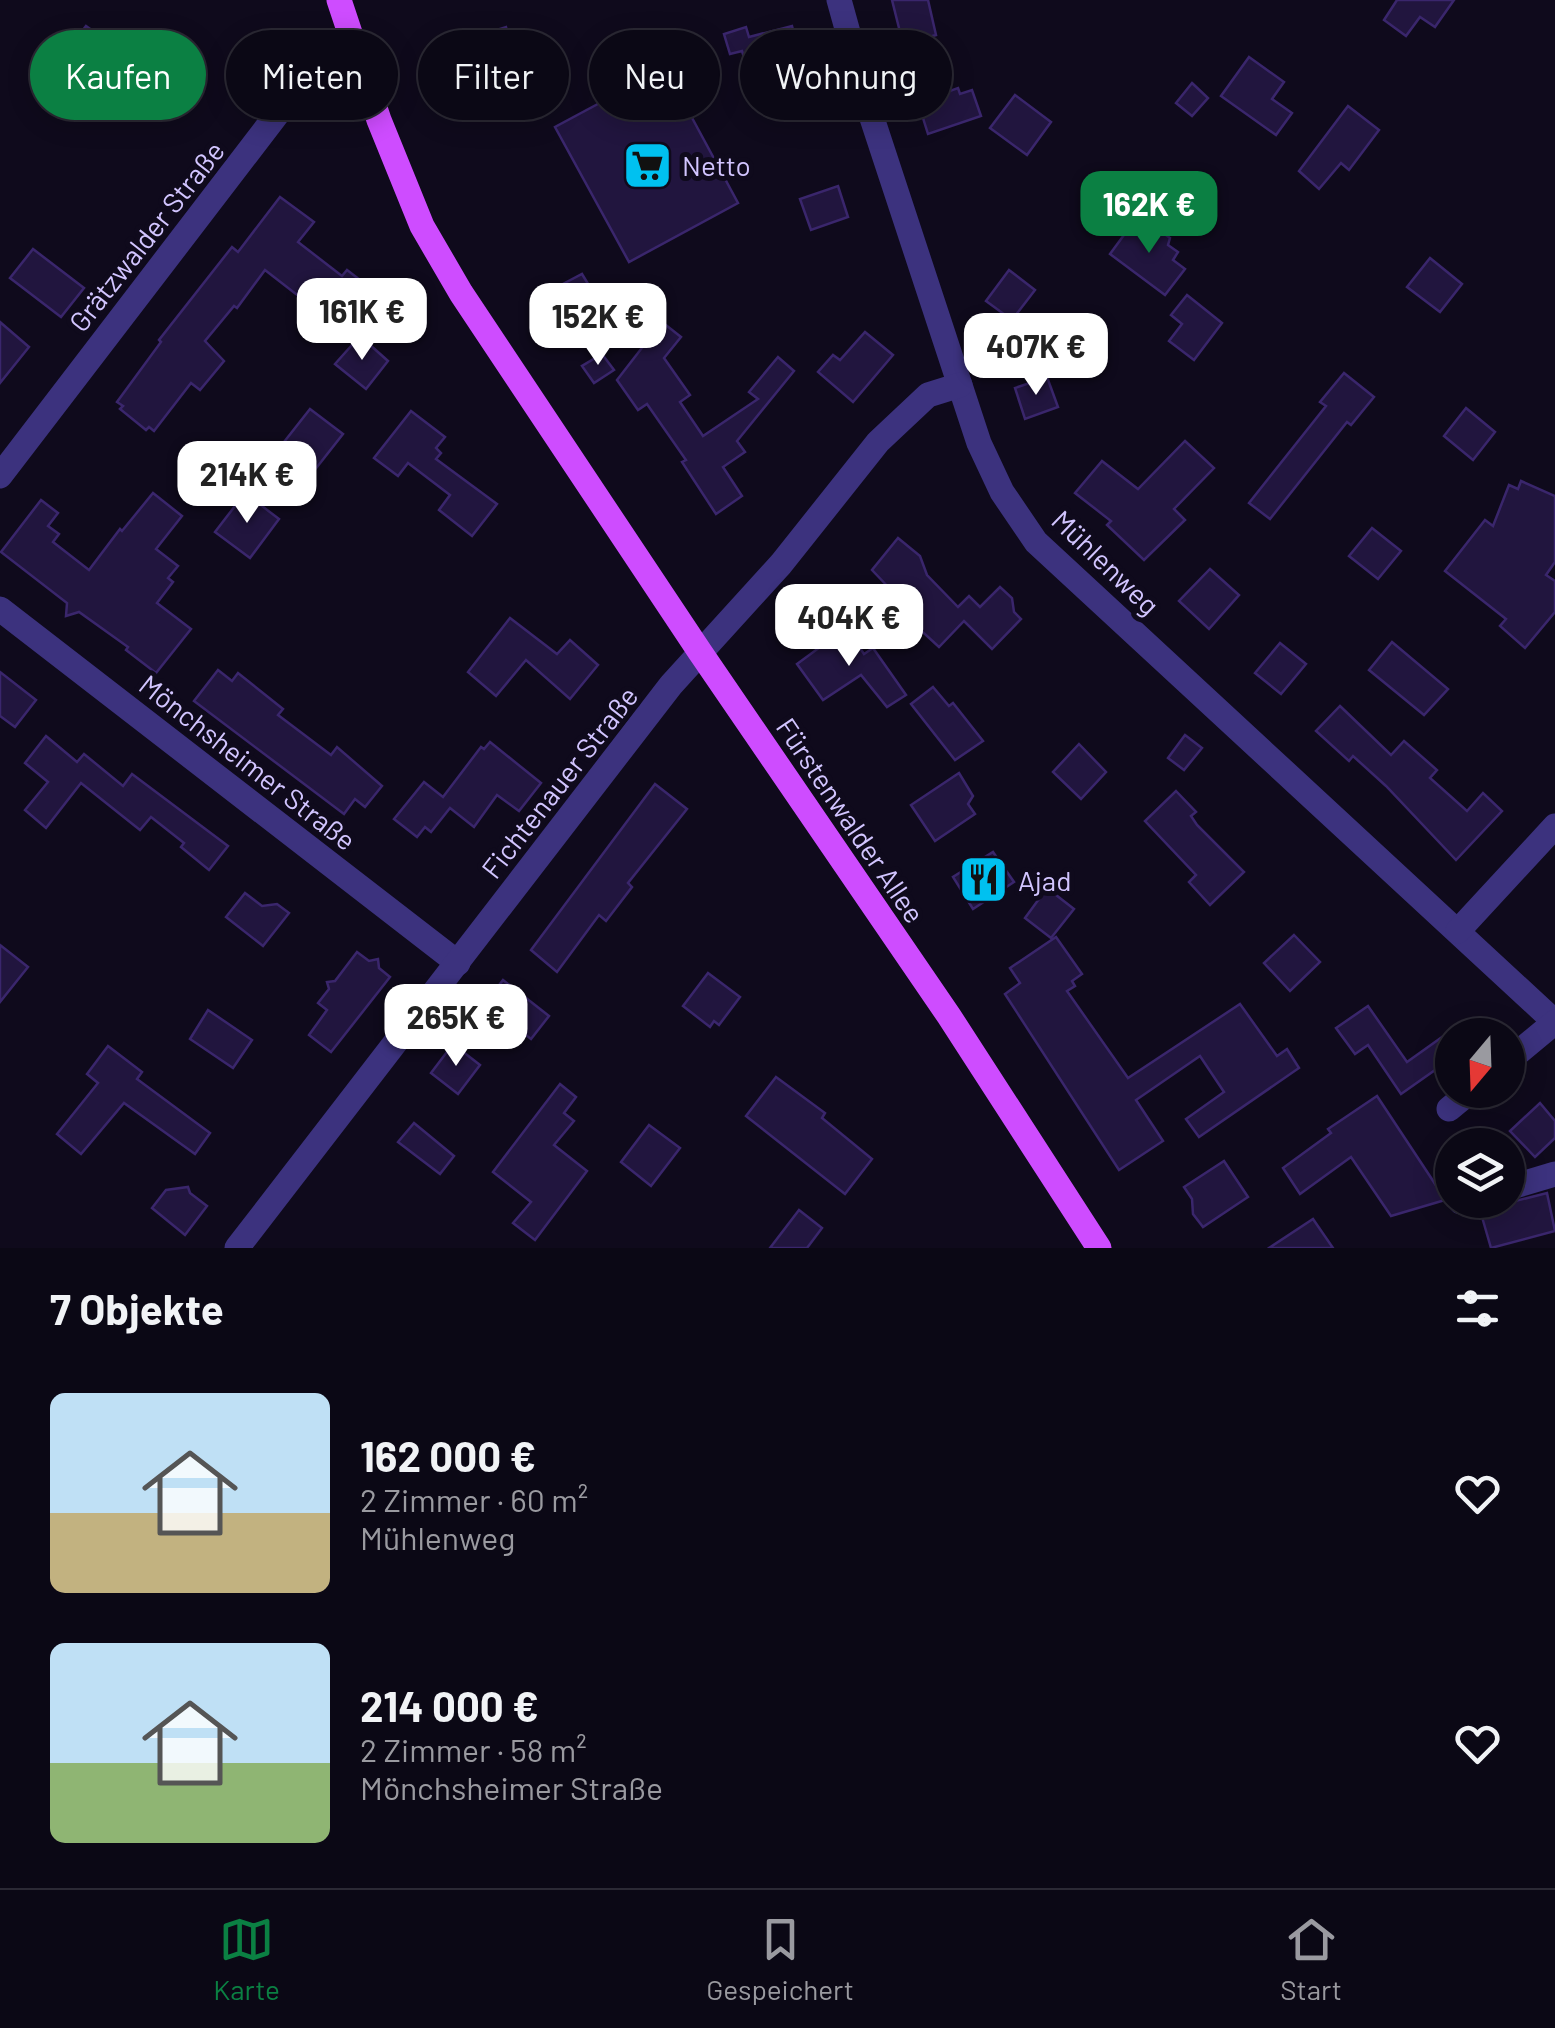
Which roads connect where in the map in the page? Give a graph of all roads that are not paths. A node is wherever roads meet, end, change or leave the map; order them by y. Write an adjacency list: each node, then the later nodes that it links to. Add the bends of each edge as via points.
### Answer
1 (339, 0): 3 (main road, Fürstenwalder Allee)
2 (839, 0): 6 (street, Mühlenweg)
3 (348, 30)
4 (273, 120): 7 (street, Grätzwalder Straße)
5 (381, 120): 9 (main road, Fürstenwalder Allee, via 422,226 462,293)
6 (960, 384): 9 (street, Fichtenauer Straße, via 928,395 878,442); 11 (street, Mühlenweg, via 1002,492 1036,542)
7 (0, 476)
8 (0, 608): 12 (street, Mönchsheimer Straße)
9 (700, 652): 12 (street, Fichtenauer Straße); 18 (main road, Fürstenwalder Allee)
10 (1555, 826): 11 (street)
11 (1458, 932): 13 (street, Mühlenweg)
12 (458, 963): 17 (street, Fichtenauer Straße)
13 (1555, 1022): 14 (street)
14 (1525, 1047)
15 (1555, 1174): 16 (street)
16 (1525, 1183)
17 (237, 1248)
18 (1100, 1248)

